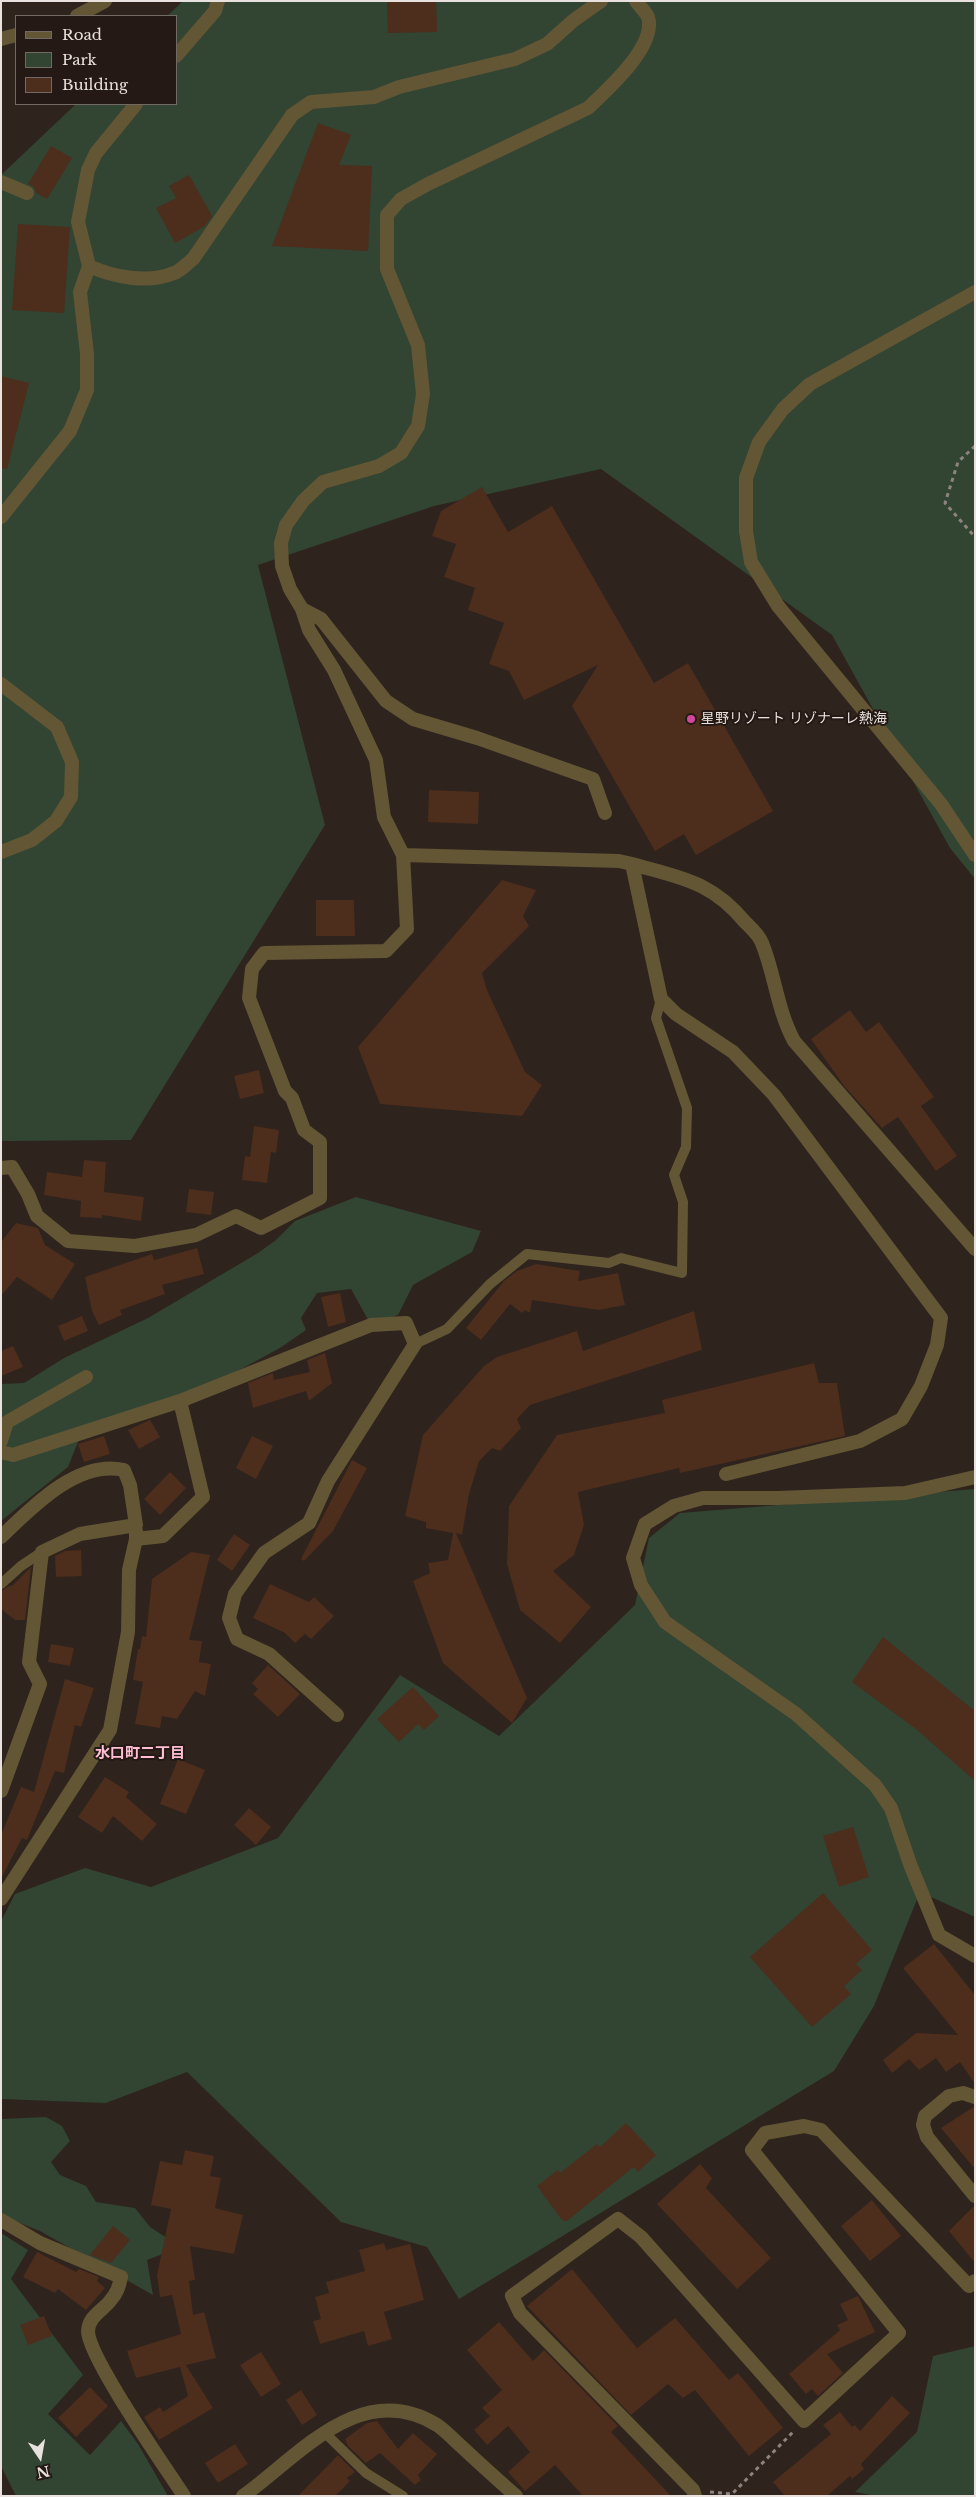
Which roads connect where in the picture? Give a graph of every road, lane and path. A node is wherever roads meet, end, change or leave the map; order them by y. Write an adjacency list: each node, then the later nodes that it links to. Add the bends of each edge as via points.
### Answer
1 (105, 1): 5 (street)
2 (218, 1): 8 (street, via 214,11)
3 (600, 1): 12 (street, via 547,44 515,60 398,87 374,97 311,102 292,115 193,259 175,273 151,278 108,275)
4 (636, 1): 17 (street, via 648,16 644,46 609,89 588,108 428,184 401,199 387,215 387,269 418,345 424,394 418,426 401,452 379,466 323,482 303,501 286,525 281,542 282,566)
5 (78, 15)
6 (15, 35): 7 (street)
7 (1, 39)
8 (178, 54)
9 (135, 105): 12 (street, via 96,153 88,170 78,222)
10 (1, 182): 11 (street)
11 (27, 193)
12 (89, 266): 15 (street, via 80,292 87,354 86,390 70,431)
13 (975, 292): 22 (street, via 810,384 783,409 760,442 746,478 746,531 751,562 778,606 941,804)
14 (975, 446): 16 (path, via 958,462 945,503)
15 (1, 517)
16 (975, 537)
17 (302, 610): 19 (street, via 321,619 386,701 413,719 593,779); 21 (street, via 309,630 334,670 376,760 384,817)
18 (1, 684): 20 (street, via 57,726 72,762 71,797 56,821 32,840)
19 (605, 813)
20 (1, 852)
21 (403, 855): 23 (street); 25 (street, via 407,929 386,951 264,953 252,969 249,998 278,1074 285,1091 292,1098 304,1130 320,1142 320,1198 261,1228 236,1216 196,1236 136,1246 110,1246 68,1241 37,1216 12,1167)
22 (975, 855)
23 (632, 864): 24 (street); 26 (street, via 704,886 720,895 739,915 762,941 783,1020 794,1041)
24 (661, 999): 27 (lane, via 656,1018 687,1108 686,1147 674,1175 683,1202 682,1273 621,1258 609,1263 526,1254 490,1284 447,1329); 32 (street, via 676,1014 733,1052 774,1095 941,1318 937,1345 921,1386 902,1419 860,1441)
25 (1, 1168)
26 (975, 1249)
27 (414, 1344): 29 (street, via 406,1324 371,1325); 38 (street, via 328,1481 310,1523 264,1552 236,1594 229,1618 237,1639 269,1654)
28 (86, 1377): 30 (street, via 8,1422)
29 (180, 1401): 31 (street, via 13,1455); 34 (street, via 203,1497 163,1536)
30 (1, 1441)
31 (1, 1452)
32 (726, 1474)
33 (975, 1477): 41 (street, via 905,1493 703,1498 674,1506 645,1524 633,1558 641,1585 666,1622 796,1714 875,1786 891,1808 939,1935)
34 (136, 1532): 35 (street, via 127,1477 124,1470 110,1467 87,1471 51,1492); 36 (street, via 80,1534); 40 (street, via 129,1570 128,1632 110,1730)
35 (1, 1537)
36 (42, 1552): 37 (lane); 39 (street, via 29,1662 40,1684)
37 (1, 1584)
38 (337, 1715)
39 (1, 1791)
40 (1, 1899)
41 (975, 1956)
42 (975, 2097): 43 (street, via 963,2092 949,2096 925,2116 923,2126 927,2137)
43 (975, 2196)
44 (1, 2220): 49 (street, via 40,2242 121,2277 118,2290 109,2303 92,2318 88,2330 91,2344 106,2374)
45 (975, 2281): 46 (street, via 969,2286 821,2130 804,2126 765,2133 752,2150 899,2333)
46 (804, 2421): 48 (path, via 732,2494); 48 (street, via 641,2237 618,2219 512,2296 520,2313)
47 (325, 2433): 50 (street, via 288,2457); 51 (lane, via 366,2472); 52 (street, via 373,2410 409,2412 438,2425)
48 (694, 2493)
49 (184, 2496)
50 (243, 2496)
51 (403, 2496)
52 (516, 2496)

